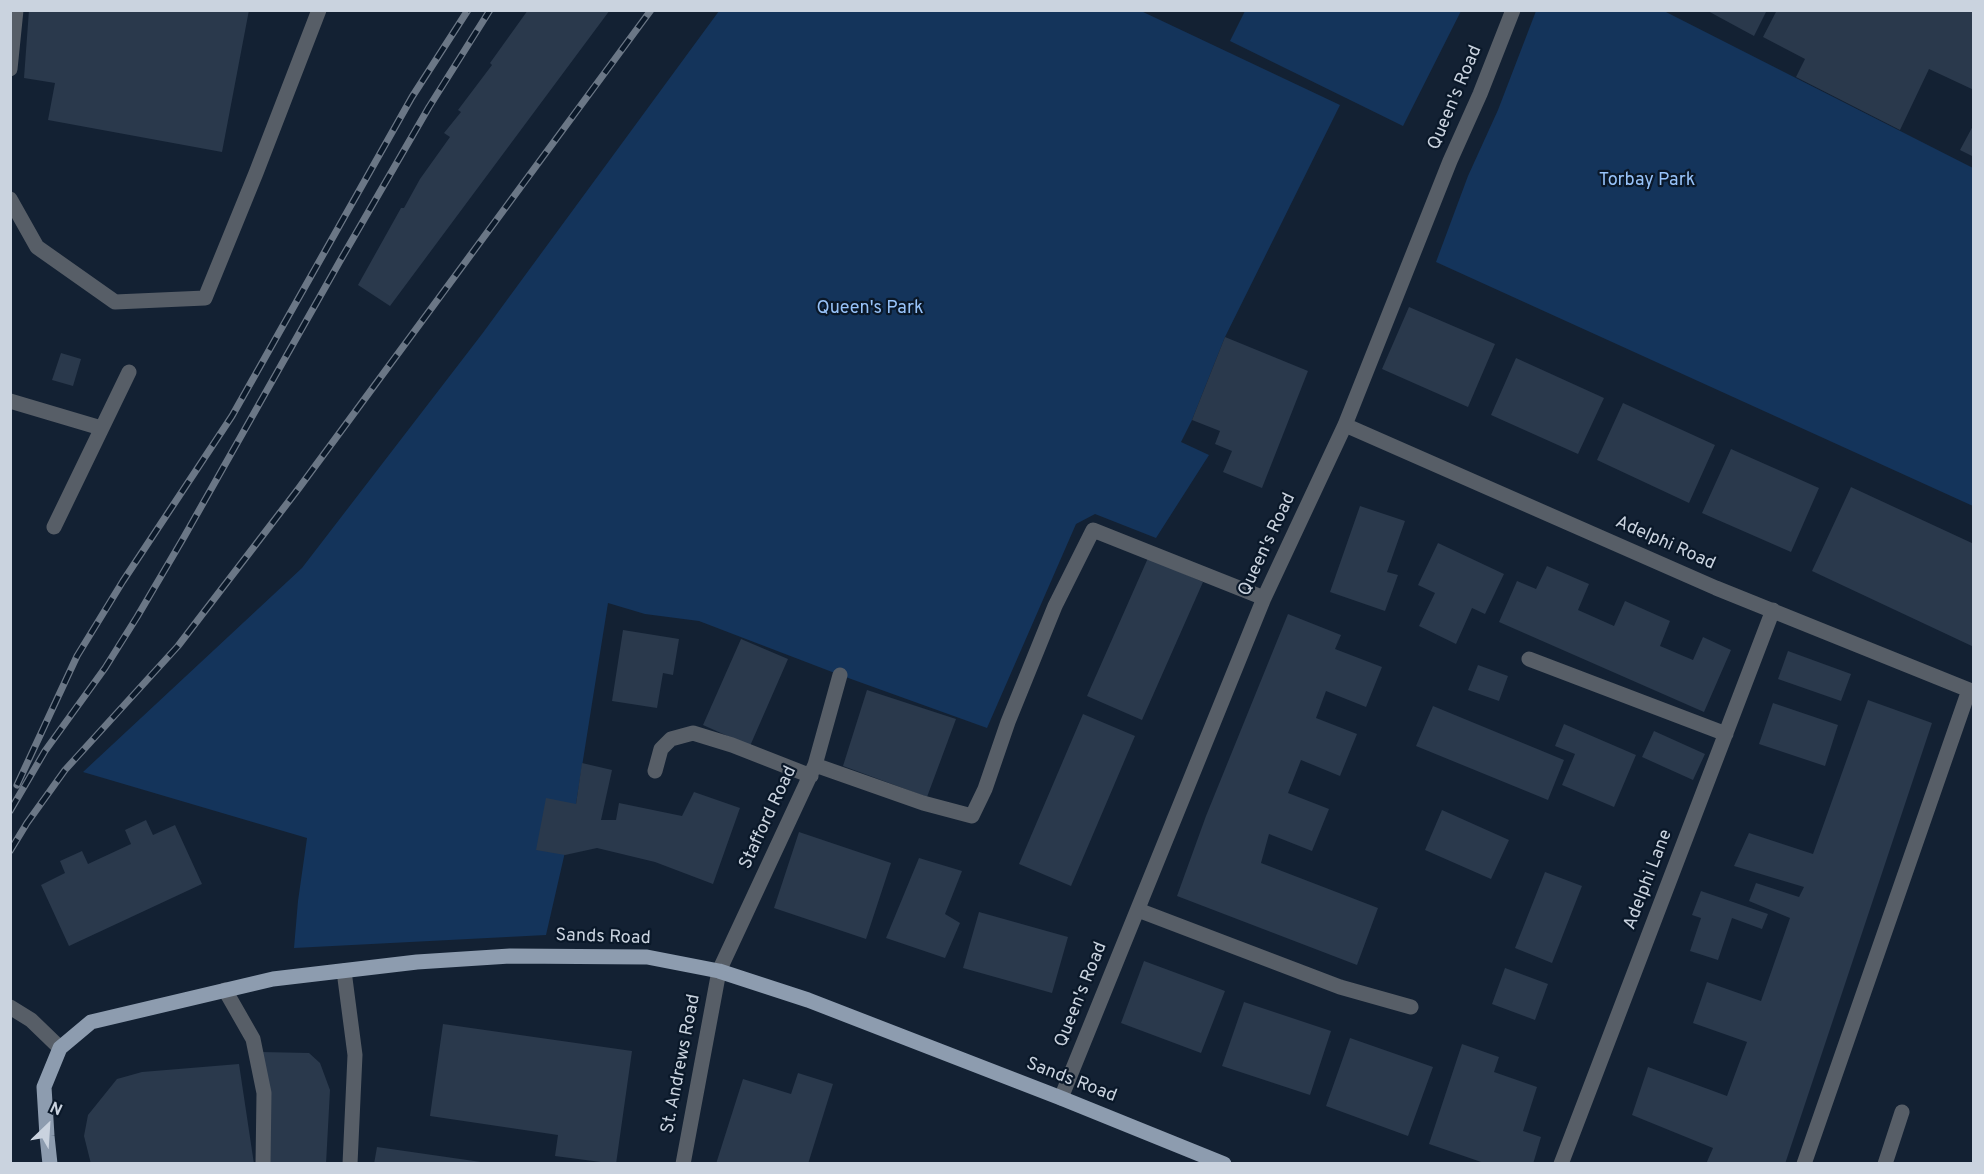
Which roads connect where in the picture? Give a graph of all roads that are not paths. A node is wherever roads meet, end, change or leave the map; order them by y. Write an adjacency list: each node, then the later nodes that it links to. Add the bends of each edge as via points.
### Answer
1 (16, 10): 4 (street)
2 (319, 10): 5 (street, via 205,298 115,302 37,247)
3 (1513, 10): 8 (street, Queen's Road)
4 (10, 69)
5 (10, 199)
6 (129, 372): 9 (street)
7 (10, 401): 9 (street)
8 (1345, 425): 11 (street, Queen's Road); 12 (street, Adelphi Road)
9 (101, 428): 10 (street)
10 (54, 527)
11 (1264, 598): 17 (street, via 1093,530 1055,606 972,816); 19 (street, Queen's Road)
12 (1773, 610): 15 (street, Adelphi Road); 16 (street, Adelphi Lane)
13 (1529, 658): 16 (street)
14 (840, 675): 17 (street, Stafford Road)
15 (1971, 691): 34 (street)
16 (1726, 734): 33 (street, Adelphi Lane)
17 (813, 770): 18 (street, via 693,733 671,739 661,749); 21 (street, Stafford Road)
18 (655, 771)
19 (1138, 910): 24 (street, via 1340,987); 26 (street, Queen's Road)
20 (344, 971): 21 (main road, Sands Road, via 510,956 647,957); 22 (main road, Sands Road, via 273,979); 30 (street, via 356,1055)
21 (719, 972): 26 (main road, Sands Road, via 808,1000); 31 (street, St. Andrews Road)
22 (225, 990): 25 (main road, Sands Road, via 91,1022); 29 (street, via 253,1039 264,1093)
23 (10, 1007): 25 (street, via 32,1020)
24 (1411, 1007)
25 (60, 1048): 28 (main road, via 44,1087)
26 (1061, 1098): 32 (main road, Sands Road)
27 (1902, 1112): 35 (street)
28 (50, 1164)
29 (263, 1164)
30 (350, 1164)
31 (683, 1164)
32 (1224, 1164)
33 (1561, 1164)
34 (1804, 1164)
35 (1885, 1164)

